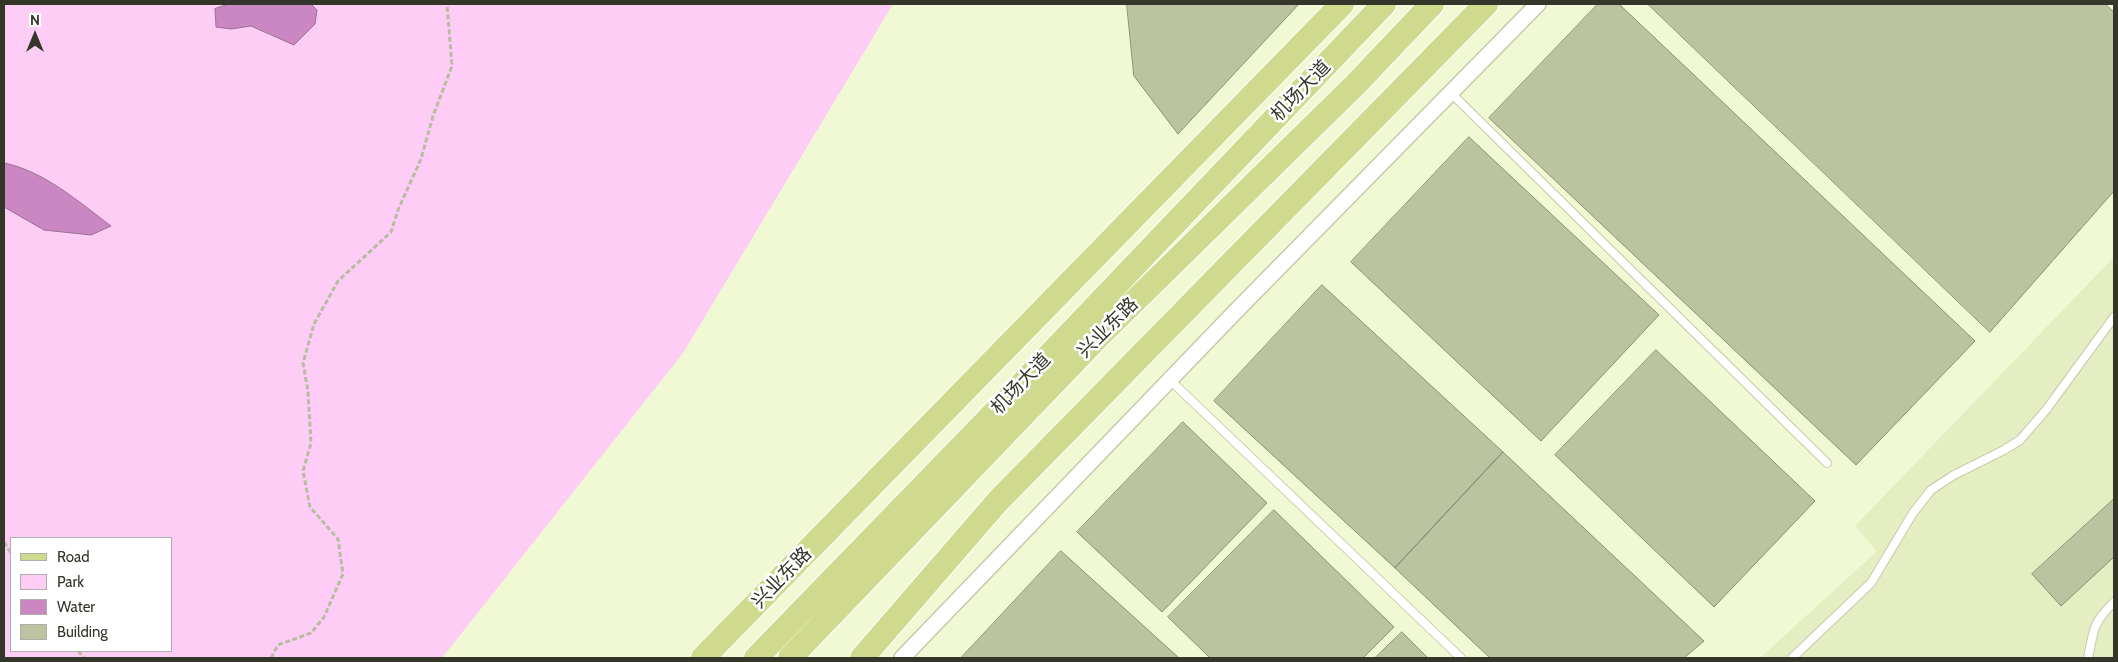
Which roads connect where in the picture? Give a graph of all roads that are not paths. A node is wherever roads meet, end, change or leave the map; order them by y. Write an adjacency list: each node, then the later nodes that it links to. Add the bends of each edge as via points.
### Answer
1 (1342, 4): 11 (main road, 兴业东路)
2 (1384, 4): 12 (main road, 机场大道)
3 (1432, 4): 13 (main road, 兴业东路, via 1356,84 1099,336)
4 (1486, 4): 14 (main road, via 998,501)
5 (1538, 4): 6 (street)
6 (1450, 93): 8 (street); 9 (lane)
7 (2114, 317): 17 (lane, via 2020,440 1931,490 1913,513 1871,584)
8 (1170, 380): 15 (street); 16 (lane)
9 (1828, 464)
10 (2114, 602): 18 (lane, via 2094,626)
11 (703, 658)
12 (756, 658)
13 (790, 658)
14 (862, 658)
15 (902, 658)
16 (1461, 658)
17 (1792, 658)
18 (2088, 658)

